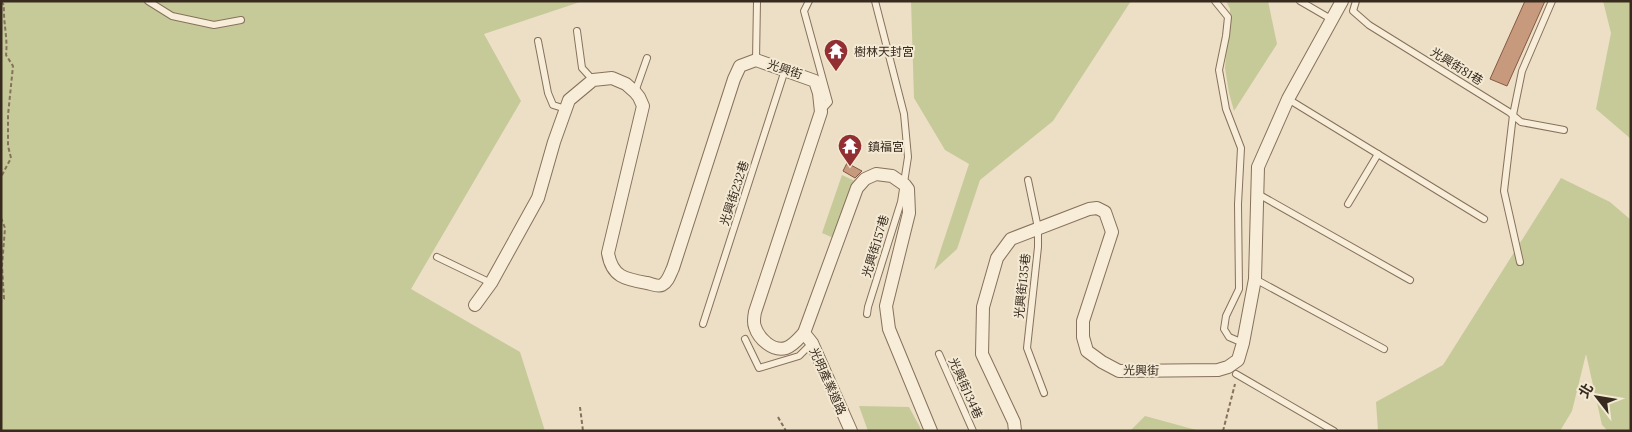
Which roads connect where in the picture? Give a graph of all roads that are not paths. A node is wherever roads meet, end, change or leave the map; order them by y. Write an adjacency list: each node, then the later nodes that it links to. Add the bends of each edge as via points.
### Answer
1 (148, 1): 11 (lane, via 172,16 214,25)
2 (757, 1): 15 (lane)
3 (809, 1): 21 (lane, via 804,11 829,102)
4 (875, 1): 26 (lane, 光興街157巷, via 904,114 908,156)
5 (1215, 1): 42 (lane, via 1228,17 1219,70 1226,109 1241,148 1239,289 1226,316 1224,329 1228,337)
6 (1300, 1): 10 (lane)
7 (1342, 1): 10 (street, 光興街)
8 (1356, 1): 22 (lane, 光興街81巷, via 1353,11 1369,25)
9 (1552, 1): 22 (lane, via 1522,71)
10 (1331, 19): 19 (street, 光興街)
11 (241, 20)
12 (577, 31): 17 (lane, via 582,68)
13 (538, 41): 20 (lane, via 548,93 553,105)
14 (647, 58): 18 (lane)
15 (756, 60): 16 (street, 光興街); 18 (street, 光興街, via 740,66 734,79 673,268 664,284 659,285 632,280 615,272 608,253 643,106)
16 (786, 70): 21 (street, 光興街, via 815,81); 38 (lane, 光興街232巷)
17 (593, 80): 18 (street, via 612,78); 20 (street, via 569,100)
18 (635, 92)
19 (1288, 99): 24 (lane); 27 (street, 光興街, via 1258,167)
20 (566, 109): 35 (street, via 538,198)
21 (820, 112): 39 (street, 光興街, via 754,322 770,346 780,349 789,348)
22 (1513, 115): 23 (lane, 光興街81巷, via 1521,122); 32 (lane, via 1504,191)
23 (1564, 130)
24 (1378, 154): 28 (lane); 29 (lane)
25 (1028, 180): 30 (lane, 光興街135巷)
26 (905, 185): 37 (lane, 光興街157巷); 39 (street, 光興街, via 892,176 876,174 857,188); 48 (street, via 909,213 886,306 889,329)
27 (1258, 194): 33 (street, 光興街); 34 (lane)
28 (1348, 204)
29 (1484, 219)
30 (1038, 228): 42 (street, 光興街, via 1089,209 1097,208 1107,218 1112,232 1083,321 1087,351 1102,362 1119,371 1218,370 1238,360); 46 (lane, 光興街135巷, via 1027,348); 50 (street, 光興街, via 1012,239 997,258 983,307 982,354 1014,422)
31 (437, 257): 35 (lane)
32 (1520, 262)
33 (1255, 279): 42 (street, 光興街); 43 (lane)
34 (1410, 280)
35 (491, 283): 36 (street)
36 (475, 304)
37 (867, 314)
38 (703, 324)
39 (804, 332): 41 (street, 光明產業道路)
40 (745, 339): 41 (lane, via 759,368 799,356)
41 (812, 343): 47 (street, 光明產業道路)
42 (1243, 343)
43 (1384, 349)
44 (939, 354): 49 (lane, 光興街134巷)
45 (1236, 374): 51 (lane)
46 (1044, 393)
47 (851, 431)
48 (930, 431)
49 (973, 431)
50 (1015, 431)
51 (1334, 431)

